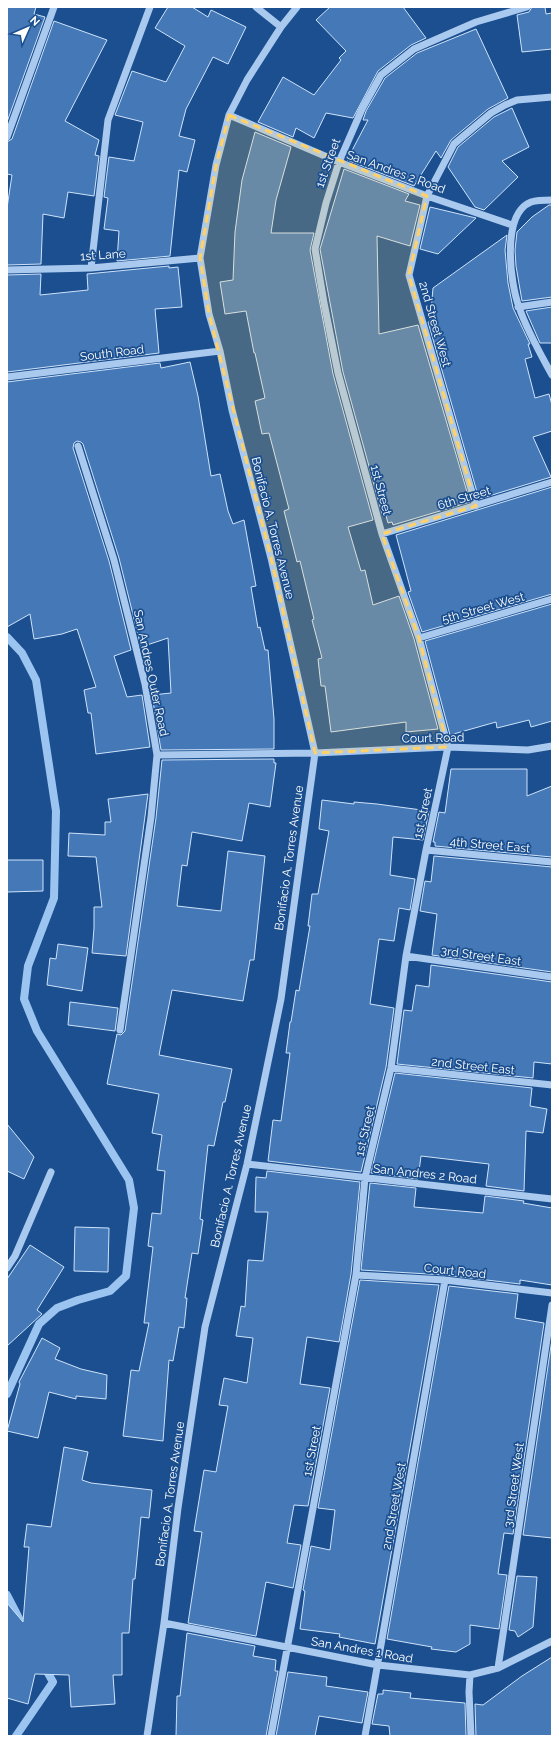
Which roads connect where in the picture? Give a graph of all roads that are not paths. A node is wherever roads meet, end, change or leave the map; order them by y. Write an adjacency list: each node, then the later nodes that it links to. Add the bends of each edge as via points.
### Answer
1 (54, 7): 9 (street)
2 (150, 7): 15 (street, via 108,120)
3 (256, 7): 6 (street)
4 (298, 7): 6 (street, Bonifacio A. Torres Avenue)
5 (527, 7): 10 (street, 1st Street, via 476,22 414,49 381,75 362,109)
6 (281, 27): 8 (street, Bonifacio A. Torres Avenue, via 247,80)
7 (552, 97): 11 (street, 2nd Street West, via 517,100 491,113 454,144)
8 (229, 115): 10 (street, San Andres 2 Road); 14 (street, Bonifacio A. Torres Avenue, via 216,165)
9 (7, 137)
10 (339, 162): 11 (street, San Andres 2 Road); 25 (street, 1st Street, via 315,249 338,374)
11 (427, 196): 13 (street, San Andres 2 Road); 24 (street, 2nd Street West, via 409,275)
12 (552, 200): 13 (street, via 531,202 520,210)
13 (512, 225): 18 (street, via 511,261)
14 (200, 258): 15 (street, 1st Lane); 19 (street, Bonifacio A. Torres Avenue, via 209,314)
15 (91, 268): 16 (street, 1st Lane)
16 (7, 270)
17 (552, 302): 18 (street)
18 (518, 307): 20 (street)
19 (220, 351): 21 (street, South Road); 30 (street, Bonifacio A. Torres Avenue, via 232,410 271,558)
20 (552, 375)
21 (7, 377)
22 (78, 446): 31 (street, San Andres Outer Road, via 118,575 145,684)
23 (552, 482): 24 (street, 6th Street)
24 (476, 506): 25 (street, 6th Street)
25 (382, 534): 27 (street, 1st Street)
26 (552, 599): 27 (street, 5th Street West)
27 (419, 638): 29 (street, 1st Street)
28 (552, 746): 29 (street, Court Road, via 528,750)
29 (448, 747): 30 (street, Court Road); 32 (street, 1st Street)
30 (315, 753): 31 (street, Court Road); 39 (street, Bonifacio A. Torres Avenue, via 281,999)
31 (157, 754): 36 (street, San Andres Outer Road, via 152,817)
32 (426, 850): 33 (street, 4th Street East); 34 (street, 1st Street)
33 (552, 862)
34 (406, 956): 35 (street, 3rd Street East); 37 (street, 1st Street)
35 (552, 977)
36 (120, 1030)
37 (391, 1068): 38 (street, 2nd Street East); 41 (street, 1st Street)
38 (552, 1085)
39 (247, 1164): 41 (street, San Andres 2 Road); 48 (street, Bonifacio A. Torres Avenue, via 205,1327)
40 (51, 1172): 43 (street, via 15,1256)
41 (365, 1178): 42 (street, San Andres 2 Road); 44 (street, 1st Street)
42 (552, 1199)
43 (7, 1268)
44 (356, 1274): 45 (street, Court Road); 50 (street, 1st Street)
45 (445, 1280): 46 (street, Court Road); 51 (street, 2nd Street West)
46 (552, 1293)
47 (552, 1305): 52 (street, 3rd Street West)
48 (164, 1623): 50 (street, San Andres 1 Road); 54 (street, Bonifacio A. Torres Avenue)
49 (552, 1641): 52 (street, San Andres 1 Road)
50 (286, 1647): 51 (street, San Andres 1 Road); 55 (street, 1st Street)
51 (378, 1665): 53 (street, San Andres 1 Road); 56 (street, 2nd Street West)
52 (498, 1668): 53 (street, San Andres 1 Road)
53 (470, 1675): 57 (street, via 468,1692)
54 (147, 1736)
55 (271, 1736)
56 (365, 1736)
57 (471, 1736)

